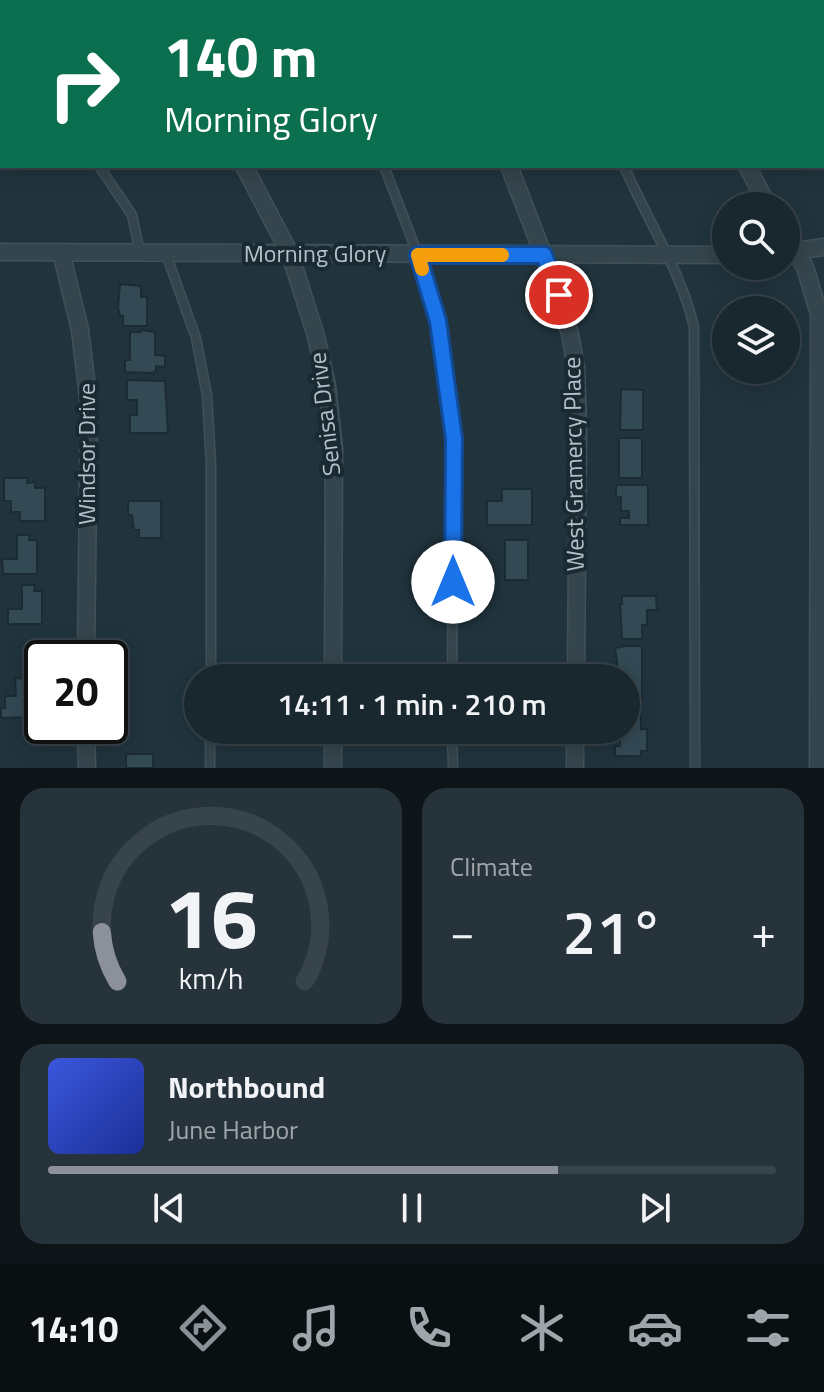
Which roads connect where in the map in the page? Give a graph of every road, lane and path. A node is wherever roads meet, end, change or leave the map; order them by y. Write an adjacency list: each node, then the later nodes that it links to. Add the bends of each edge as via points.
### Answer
1 (100, 168): 12 (lane, via 132,215)
2 (245, 168): 14 (street, Senisa Drive)
3 (385, 168): 15 (lane)
4 (510, 168): 16 (street, West Gramercy Place)
5 (625, 168): 17 (lane)
6 (748, 168): 7 (street)
7 (761, 192)
8 (800, 247): 9 (street)
9 (824, 247)
10 (0, 252): 11 (street, Morning Glory)
11 (61, 252): 12 (street, Morning Glory); 20 (street, Windsor Drive, via 80,330 88,395)
12 (140, 253): 13 (street, Morning Glory)
13 (166, 253): 14 (street, Morning Glory); 21 (lane, via 196,338 207,395)
14 (290, 254): 15 (street, Morning Glory); 22 (street, Senisa Drive, via 316,336 334,449)
15 (418, 255): 16 (street, Morning Glory); 23 (lane, via 438,321 454,439)
16 (544, 255): 17 (street, Morning Glory); 24 (street, West Gramercy Place, via 576,367)
17 (668, 255): 18 (street, Morning Glory); 35 (lane, via 687,294 694,327)
18 (712, 255)
19 (800, 261): 36 (street, via 819,314)
20 (86, 640)
21 (211, 664)
22 (333, 664)
23 (452, 664)
24 (576, 664)
25 (86, 744): 30 (street)
26 (210, 744): 31 (lane)
27 (333, 744): 32 (street)
28 (452, 744): 33 (lane)
29 (575, 744): 34 (street)
30 (87, 768)
31 (210, 768)
32 (333, 768)
33 (453, 768)
34 (575, 768)
35 (695, 768)
36 (818, 768)

